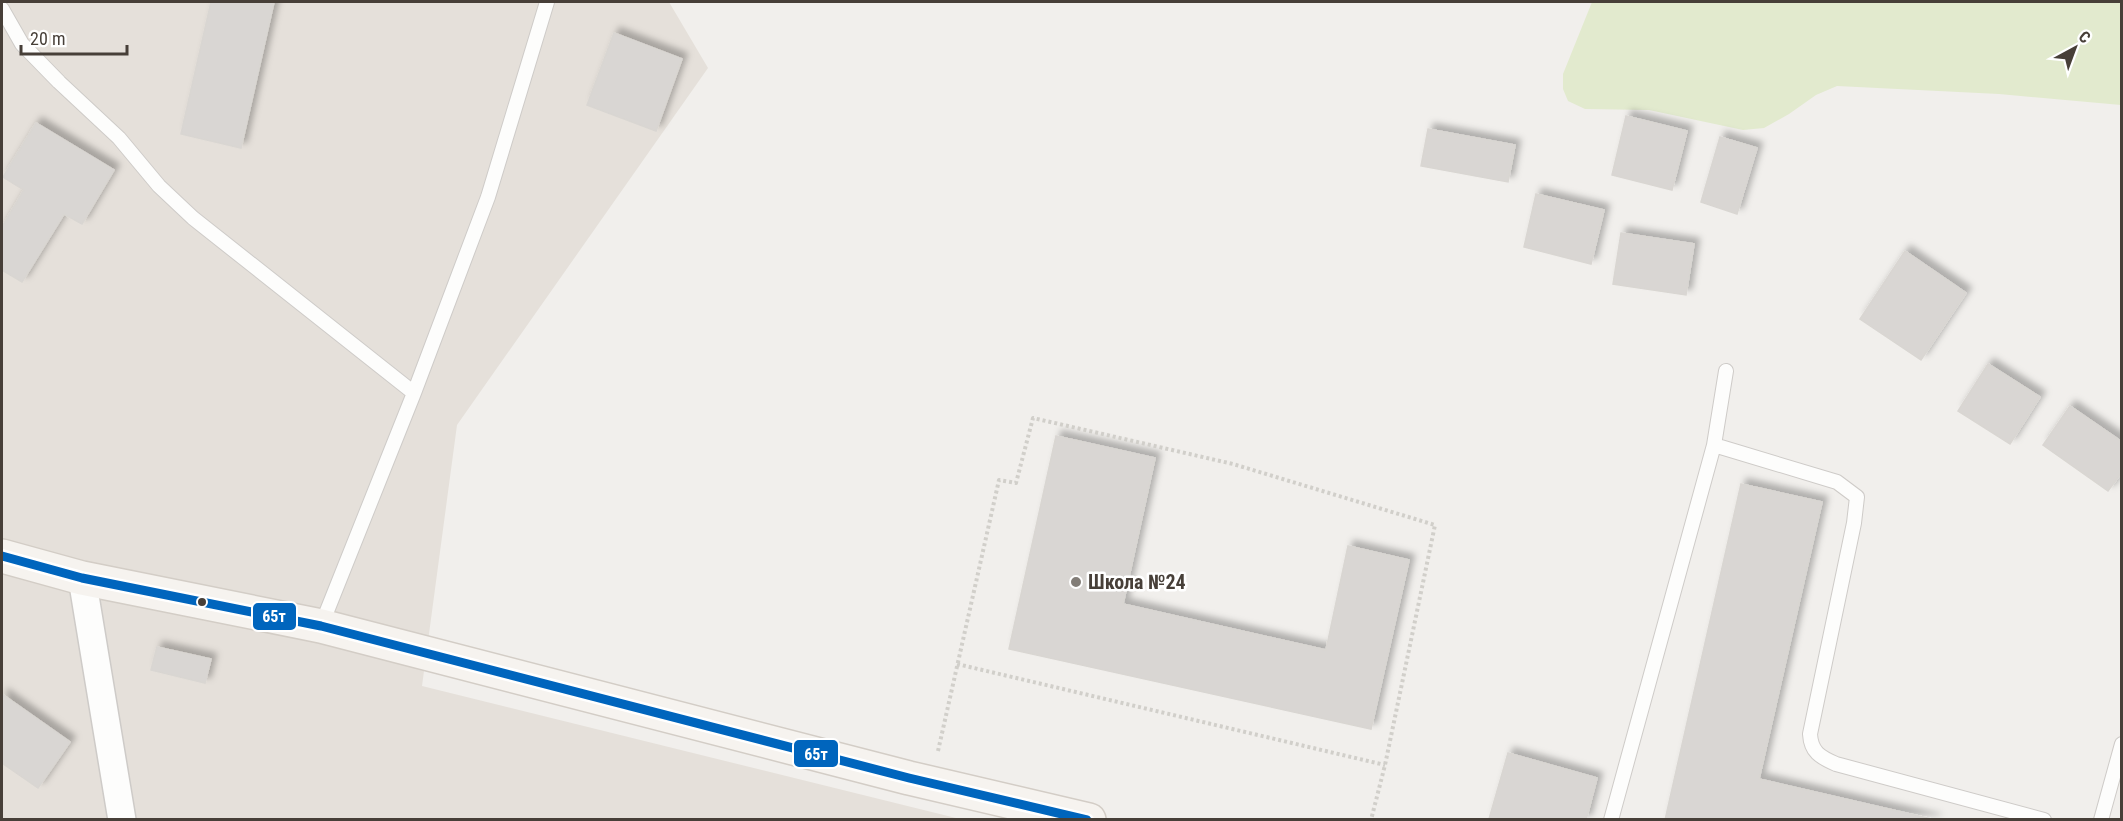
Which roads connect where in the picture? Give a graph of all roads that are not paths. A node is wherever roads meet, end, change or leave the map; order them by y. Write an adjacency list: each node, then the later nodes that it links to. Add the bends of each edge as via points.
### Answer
1 (547, 2): 4 (lane, via 488,198)
2 (2, 9): 4 (lane, via 22,44 119,138 159,186)
3 (1725, 371): 5 (lane)
4 (414, 393): 8 (lane)
5 (1714, 445): 13 (lane); 14 (lane, via 1838,482 1857,497 1810,734 1816,754 1836,764)
6 (2, 556): 7 (main road)
7 (82, 578): 8 (main road); 11 (street)
8 (321, 626): 12 (main road)
9 (2121, 744): 10 (lane)
10 (2115, 796): 15 (lane)
11 (122, 819)
12 (1089, 819)
13 (1611, 819)
14 (2044, 819)
15 (2101, 819)

